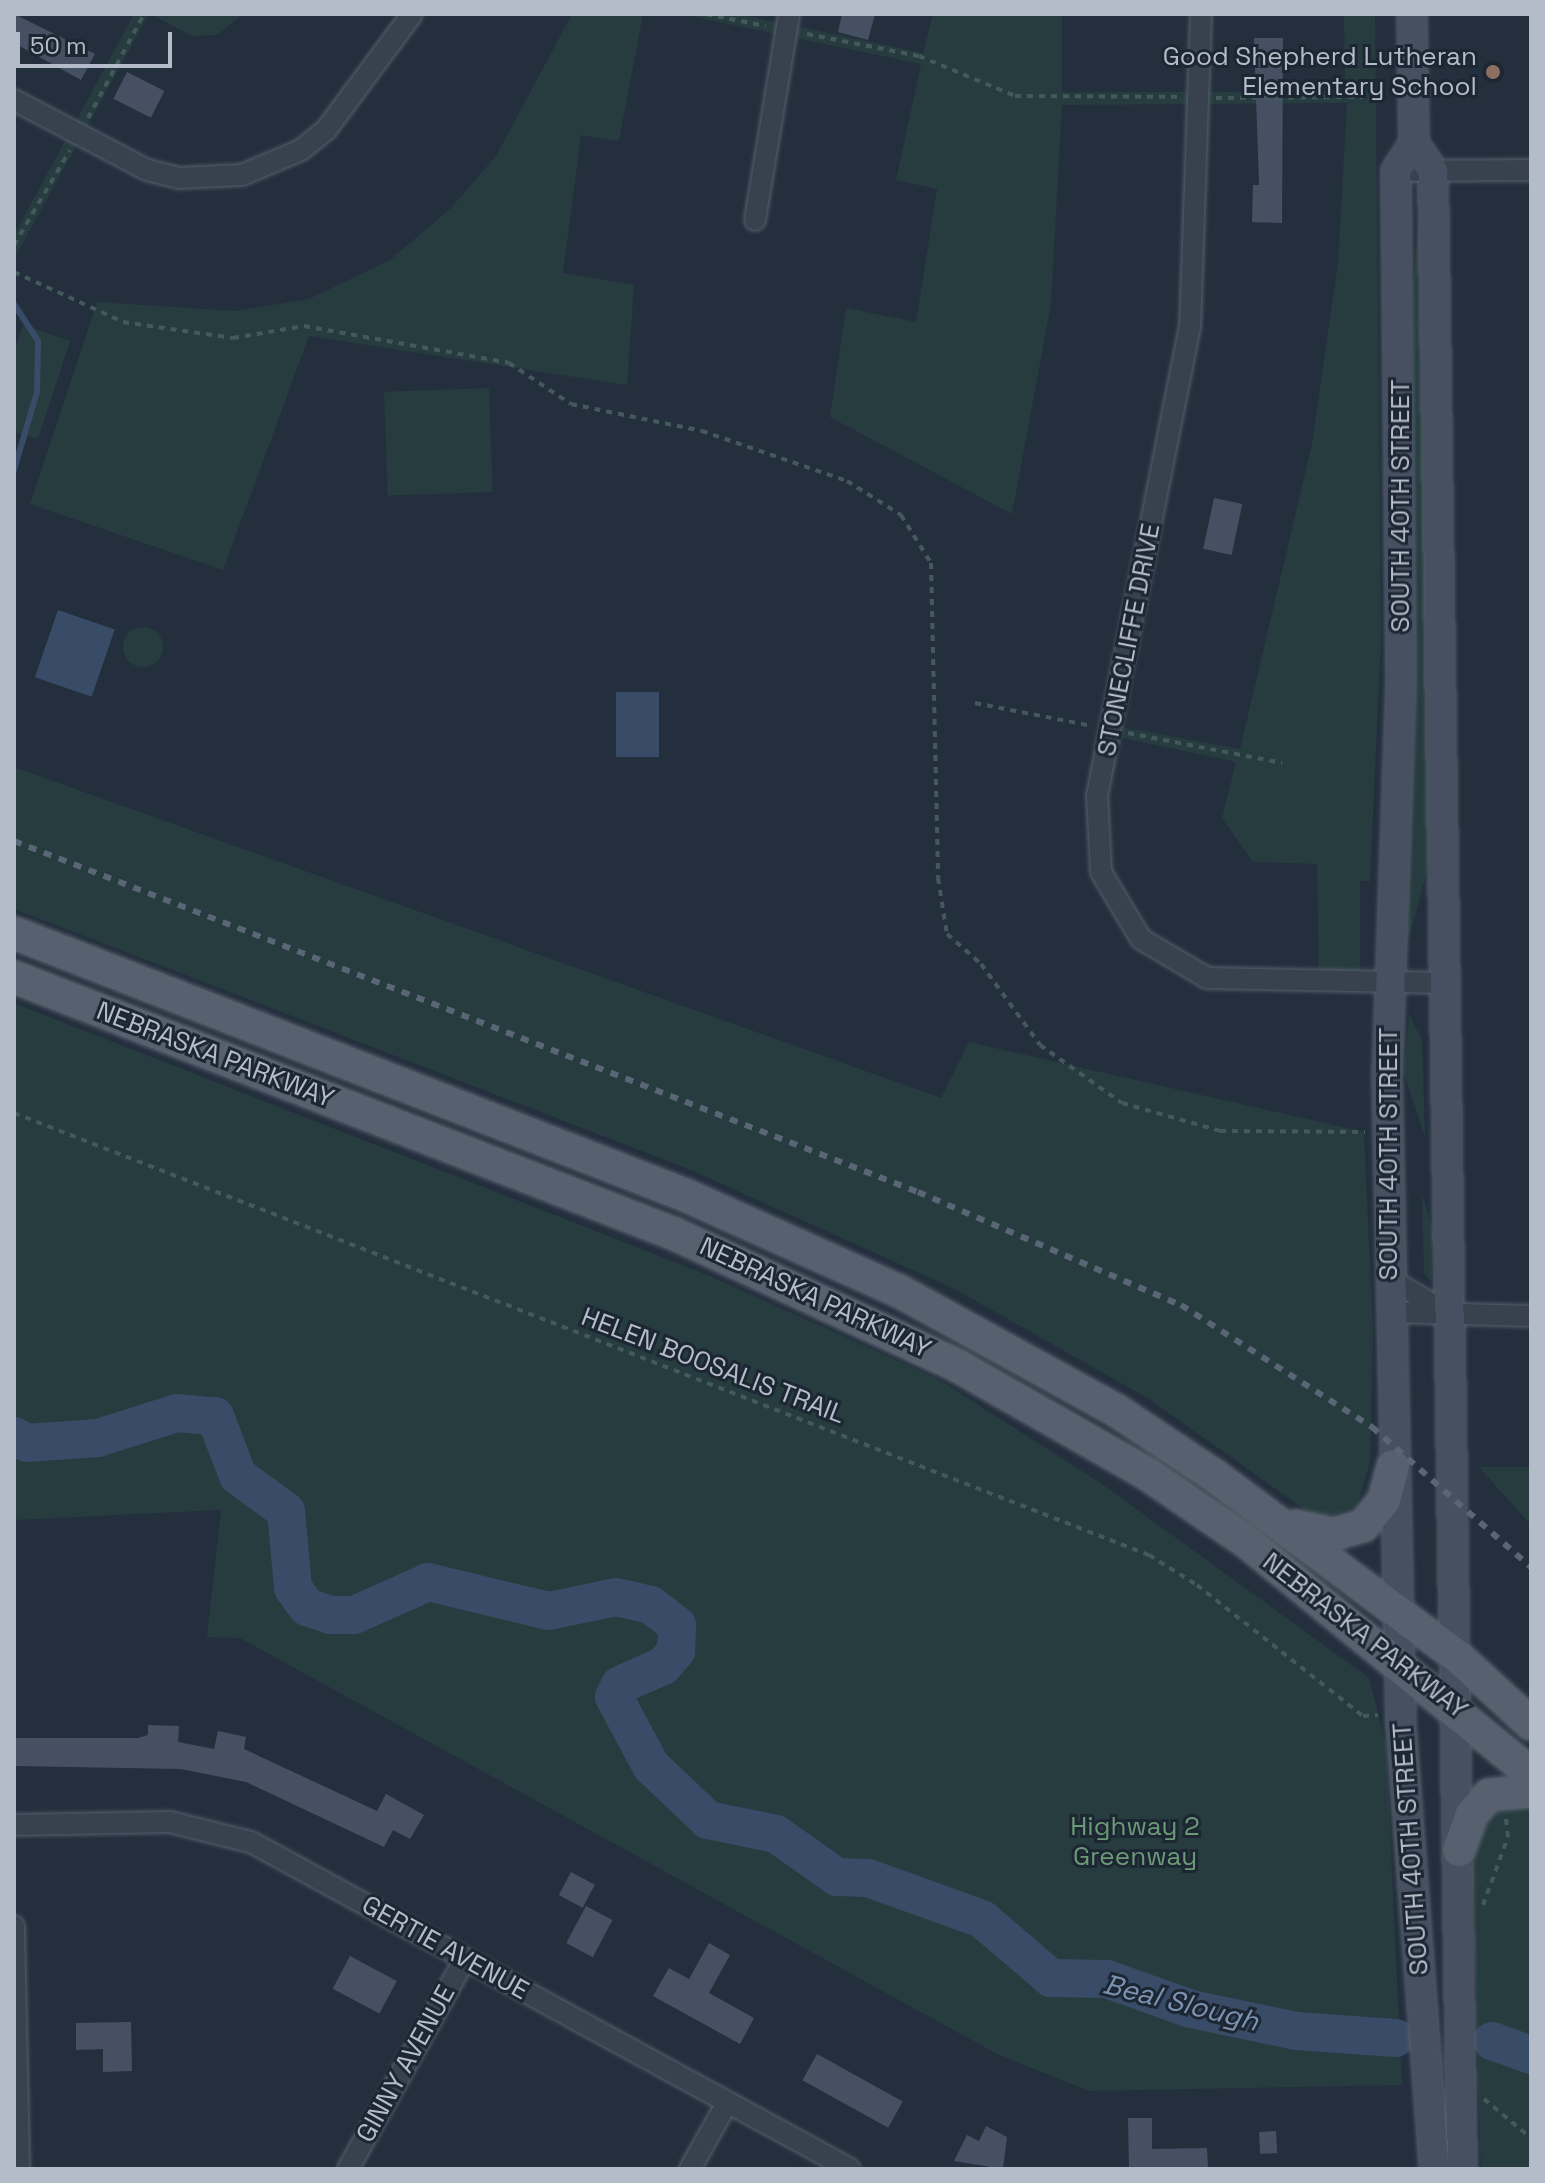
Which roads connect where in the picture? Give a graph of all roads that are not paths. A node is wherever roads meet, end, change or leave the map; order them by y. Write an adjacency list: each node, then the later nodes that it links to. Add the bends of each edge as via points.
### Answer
1 (412, 14): 5 (street, via 326,130 273,165 221,178 179,178 79,136)
2 (1201, 14): 14 (street, STONECLIFFE DRIVE, via 1190,326 1097,795 1095,848 1124,919 1183,969 1241,984)
3 (1412, 14): 6 (main road)
4 (788, 22): 10 (street)
5 (14, 100)
6 (1414, 143): 8 (main road); 9 (main road)
7 (1531, 170): 9 (street)
8 (1396, 171): 9 (street); 14 (main road, SOUTH 40TH STREET, via 1401,681)
9 (1433, 171): 13 (main road, SOUTH 40TH STREET)
10 (755, 220)
11 (14, 933): 20 (main road, NEBRASKA PARKWAY, via 685,1195 899,1291 1117,1411)
12 (14, 977): 23 (main road, NEBRASKA PARKWAY, via 675,1234 868,1320 1149,1475)
13 (1446, 983): 14 (street, STONECLIFFE DRIVE); 17 (main road, SOUTH 40TH STREET)
14 (1389, 984): 15 (main road, SOUTH 40TH STREET)
15 (1390, 1279): 16 (main road, SOUTH 40TH STREET); 17 (street)
16 (1390, 1312): 17 (street); 19 (main road, SOUTH 40TH STREET)
17 (1450, 1315): 18 (street); 22 (main road, SOUTH 40TH STREET)
18 (1531, 1316)
19 (1393, 1466): 20 (main road, via 1379,1511 1353,1531 1323,1533); 21 (main road, SOUTH 40TH STREET)
20 (1271, 1516): 21 (main road, NEBRASKA PARKWAY)
21 (1397, 1610): 22 (main road, NEBRASKA PARKWAY); 23 (main road, SOUTH 40TH STREET)
22 (1458, 1657): 24 (main road, SOUTH 40TH STREET); 25 (main road, NEBRASKA PARKWAY)
23 (1399, 1660): 24 (main road, NEBRASKA PARKWAY); 37 (main road, SOUTH 40TH STREET)
24 (1458, 1708): 26 (main road, NEBRASKA PARKWAY); 29 (main road, SOUTH 40TH STREET)
25 (1531, 1724)
26 (1531, 1774)
27 (1531, 1791): 29 (main road, via 1489,1795 1472,1814)
28 (14, 1825): 31 (street, GERTIE AVENUE, via 140,1821 228,1833)
29 (1459, 1850): 38 (main road, SOUTH 40TH STREET)
30 (14, 1926): 33 (street)
31 (465, 1959): 32 (street, GERTIE AVENUE); 34 (street, GINNY AVENUE)
32 (727, 2103): 35 (street); 36 (street, GERTIE AVENUE)
33 (19, 2169)
34 (348, 2169)
35 (690, 2169)
36 (850, 2169)
37 (1434, 2169)
38 (1462, 2169)

